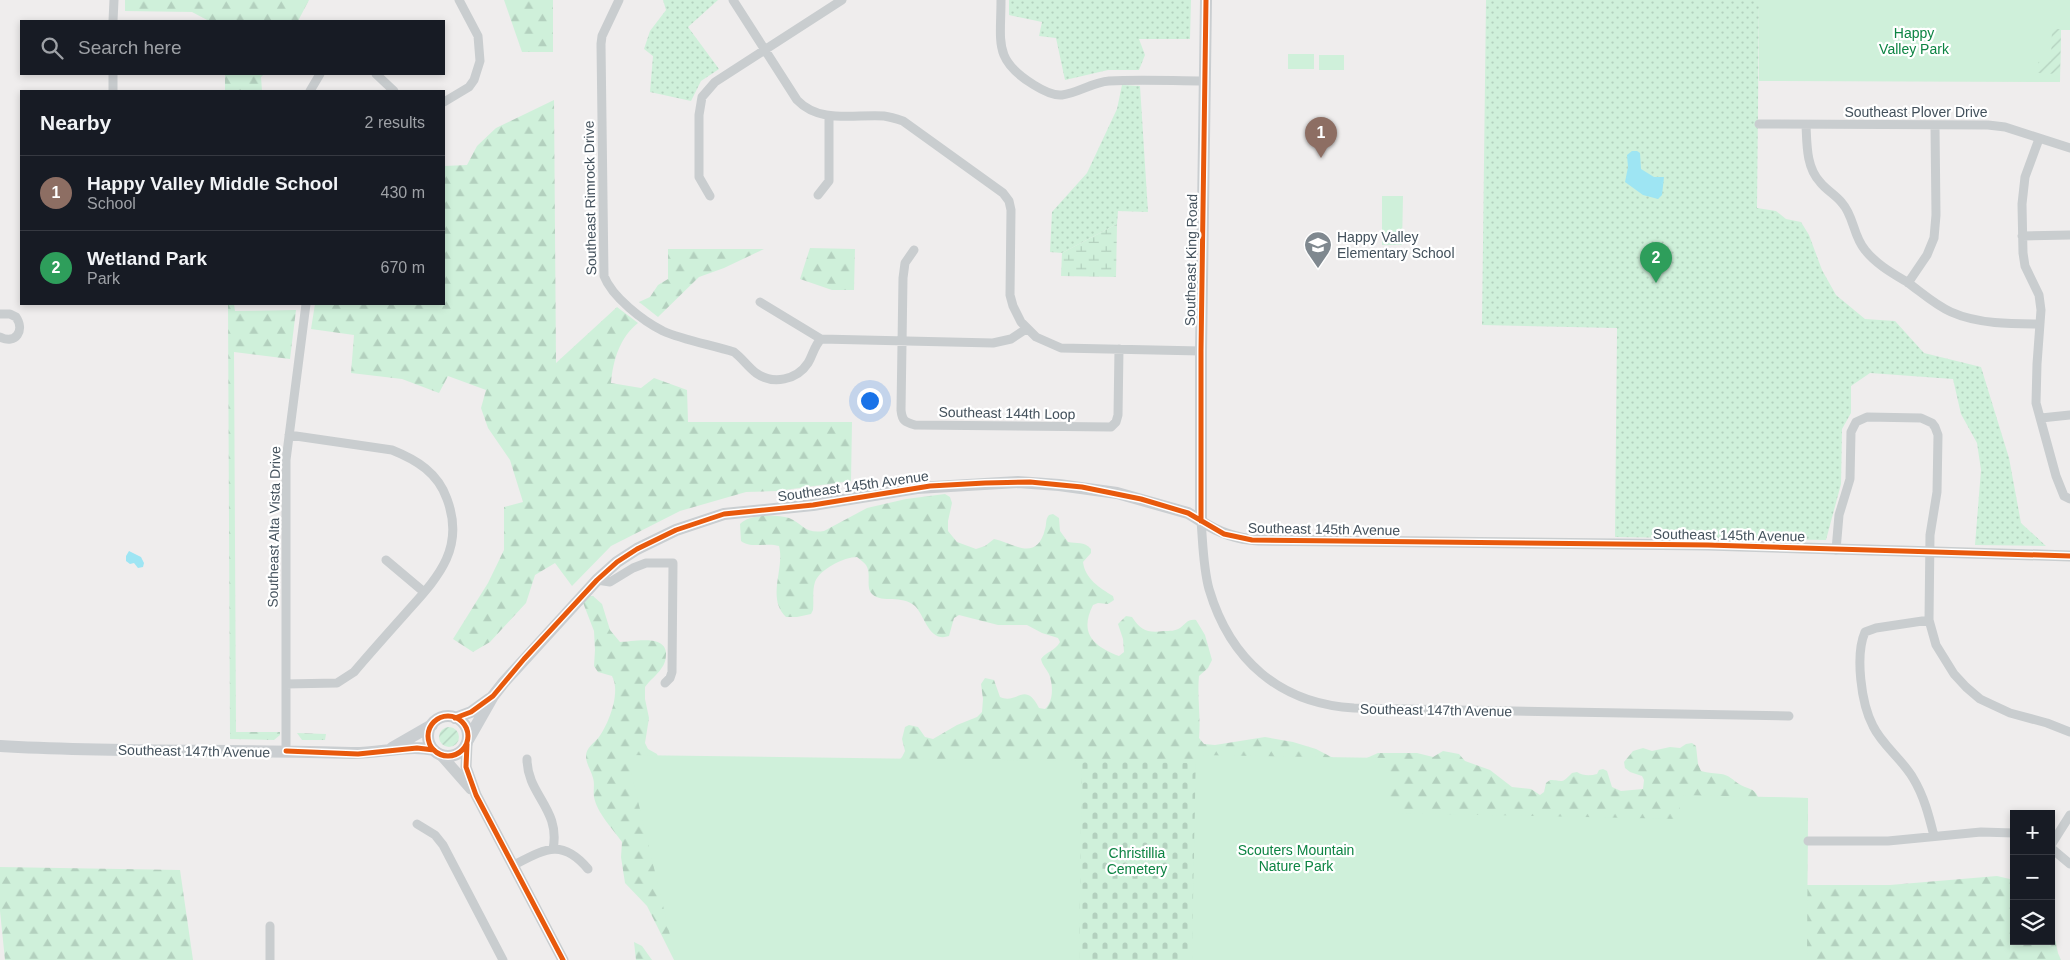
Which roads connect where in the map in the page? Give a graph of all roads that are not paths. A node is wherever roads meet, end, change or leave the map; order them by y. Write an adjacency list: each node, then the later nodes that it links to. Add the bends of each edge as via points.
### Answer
1 (114, 0): 8 (street)
2 (459, 0): 17 (street, via 478,36 480,61 469,87)
3 (619, 0): 36 (street, Southeast Rimrock Drive, via 601,44 604,276 607,285 620,299 664,331 734,352 765,378 787,379 798,373 808,363)
4 (733, 0): 9 (street)
5 (842, 0): 9 (street)
6 (1002, 0): 13 (street, via 1002,53 1008,65 1025,79 1057,96 1107,81)
7 (1206, 0): 13 (main road, Southeast King Road)
8 (114, 20)
9 (764, 51): 18 (street, via 804,108); 25 (street, via 715,82 702,97 698,115 699,177)
10 (113, 75): 14 (street)
11 (319, 75): 15 (street)
12 (377, 75): 16 (street)
13 (1205, 81): 39 (main road, Southeast King Road)
14 (113, 90)
15 (310, 90)
16 (393, 90)
17 (445, 101)
18 (829, 116): 24 (street, via 829,181); 34 (street, via 886,116 903,121 1003,193 1011,210 1010,295 1016,314)
19 (1759, 124): 20 (street, Southeast Plover Drive)
20 (1806, 125): 21 (street, Southeast Plover Drive); 29 (street, via 1810,167 1818,181 1842,202 1863,248 1875,261)
21 (1935, 126): 22 (street, Southeast Plover Drive, via 2005,127); 29 (street, via 1934,238)
22 (2039, 139): 23 (street, Southeast Plover Drive); 27 (street, via 2025,176)
23 (2070, 148)
24 (818, 195)
25 (710, 196)
26 (2070, 235): 27 (street)
27 (2022, 236): 33 (street, via 2025,266 2039,296)
28 (914, 250): 37 (street, via 905,263)
29 (1908, 284): 33 (street, via 1949,311 1965,317)
30 (760, 302): 36 (street)
31 (306, 305): 42 (street, Southeast Alta Vista Drive)
32 (0, 314): 35 (street, via 16,316 21,328 12,339)
33 (2040, 324): 41 (street, via 2036,390)
34 (1026, 329): 37 (street, via 1011,339 993,343); 38 (street, via 1048,344 1061,348)
35 (0, 337)
36 (820, 339): 37 (street)
37 (902, 341): 38 (street, Southeast 144th Loop, via 902,418 915,425 1111,427 1118,415)
38 (1119, 349): 39 (street)
39 (1201, 351): 44 (main road, Southeast King Road)
40 (2070, 415): 41 (street)
41 (2040, 418): 43 (street, via 2056,476 2064,496)
42 (289, 435): 50 (street, via 392,450 420,463 432,473 450,508 453,522 451,546 440,573); 53 (street, Southeast Alta Vista Drive, via 285,487)
43 (2070, 499)
44 (1201, 521): 45 (street, Southeast 145th Avenue, via 1224,534 1252,540 1708,545); 49 (main road, Southeast 145th Avenue, via 1188,513 1152,502 1082,487 1018,482 930,486 707,518 638,549); 55 (street, Southeast 147th Avenue, via 1209,588 1228,634 1250,663 1266,677 1288,692 1308,700 1332,707 1354,708)
45 (1836, 550): 46 (street, Southeast 145th Avenue); 46 (street, via 1839,515 1850,479 1851,432 1856,422 1867,417 1921,418 1932,423 1937,431 1937,492 1930,525)
46 (1930, 552): 47 (street, Southeast 145th Avenue); 51 (street)
47 (2070, 556)
48 (386, 560): 50 (street)
49 (597, 580): 52 (street, via 610,582 646,563 673,563 672,672); 54 (main road, Southeast 145th Avenue)
50 (424, 592): 53 (street, via 346,679 328,685)
51 (1929, 620): 58 (street, via 1936,645 1966,688 1995,708); 69 (street, via 1865,632 1861,641 1861,667 1863,698 1873,726 1913,778)
52 (665, 683)
53 (286, 684): 62 (street, Southeast Alta Vista Drive)
54 (492, 696): 56 (main road, Southeast 145th Avenue, via 471,712); 59 (main road, Southeast 145th Avenue)
55 (1789, 716)
56 (455, 718): 57 (main road, Southeast 145th Avenue, via 444,717); 59 (main road, via 466,726)
57 (432, 725): 61 (main road, Southeast 147th Avenue); 63 (main road, via 428,738)
58 (2070, 732)
59 (468, 742): 63 (main road, via 454,756); 65 (street, via 466,766)
60 (0, 746): 62 (main road, Southeast 147th Avenue)
61 (388, 750): 62 (main road, Southeast 147th Avenue, via 358,754); 63 (main road, Southeast 147th Avenue, via 417,748)
62 (286, 752)
63 (437, 753): 65 (street)
64 (527, 759): 72 (street, via 527,773 553,821)
65 (476, 795): 75 (street)
66 (2070, 814): 70 (street)
67 (417, 824): 78 (street, via 444,845)
68 (2010, 833): 69 (street)
69 (1934, 836): 71 (street, via 1888,841)
70 (2055, 839)
71 (1808, 841)
72 (553, 849): 75 (street); 76 (street, via 573,853)
73 (2055, 850): 74 (street)
74 (2070, 864)
75 (514, 865): 80 (street)
76 (588, 869)
77 (270, 926): 79 (street)
78 (500, 959)
79 (270, 960)
80 (563, 960)

